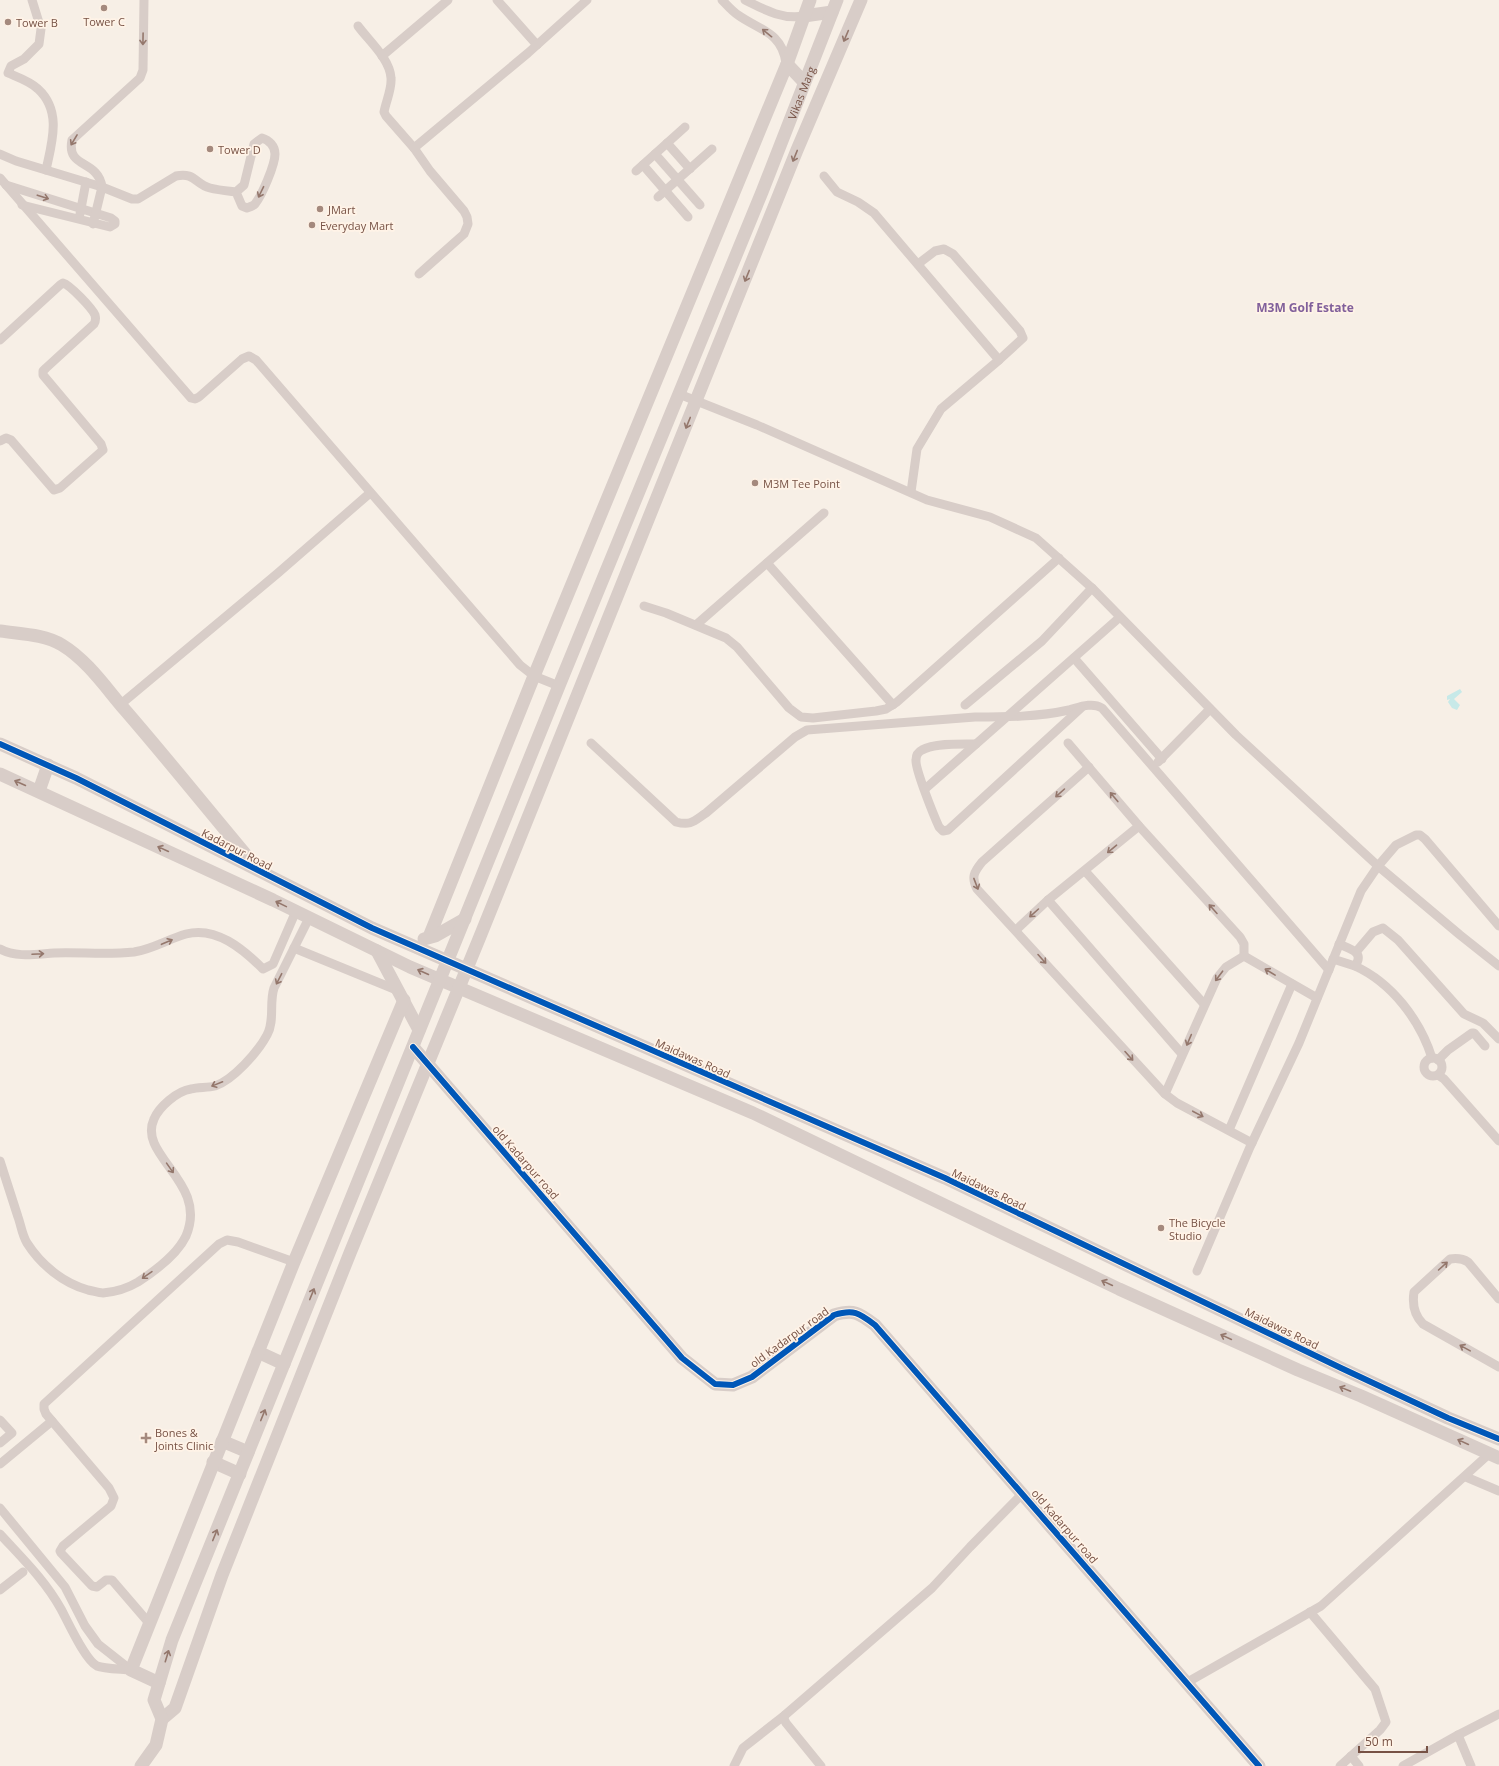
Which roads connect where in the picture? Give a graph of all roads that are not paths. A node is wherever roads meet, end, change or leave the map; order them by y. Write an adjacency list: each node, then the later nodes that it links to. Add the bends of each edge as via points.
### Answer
1 (32, 0): 19 (street, via 41,29 39,44)
2 (144, 0): 35 (street, one-way to 35, via 143,70 140,78 72,140 71,154 98,175)
3 (448, 0): 17 (street)
4 (497, 0): 16 (street)
5 (587, 0): 16 (street)
6 (722, 0): 14 (street, via 738,16)
7 (745, 0): 11 (street)
8 (810, 0): 13 (street)
9 (837, 0): 12 (street, Vikas Marg)
10 (861, 0): 51 (street, one-way to 51, via 797,150)
11 (754, 5): 13 (street, via 787,17); 14 (street)
12 (832, 12): 13 (street); 20 (street, Vikas Marg)
13 (804, 16): 18 (street)
14 (748, 20): 18 (street, one-way to 14, via 785,51 779,43)
15 (358, 26): 17 (street)
16 (537, 45): 23 (street)
17 (382, 56): 23 (street, via 391,78 384,112)
18 (787, 64): 20 (street); 64 (street)
19 (4, 73): 29 (street, via 38,88 51,107 54,120 53,140)
20 (804, 82): 50 (street, Vikas Marg)
21 (686, 127): 22 (street)
22 (667, 143): 26 (street); 28 (street)
23 (414, 148): 47 (street, via 464,211 468,224 464,234)
24 (712, 149): 28 (street)
25 (0, 154): 29 (street)
26 (655, 154): 27 (street); 32 (street)
27 (643, 165): 30 (street); 36 (street)
28 (690, 169): 32 (street)
29 (46, 170): 34 (street)
30 (636, 171)
31 (824, 176): 46 (street, via 837,192 874,213)
32 (678, 180): 36 (street); 40 (street)
33 (3, 182): 39 (street); 41 (street, one-way to 41)
34 (86, 182): 35 (street); 41 (street)
35 (102, 186): 37 (street, via 132,199 138,199 176,176 189,175 211,188); 42 (street)
36 (666, 191): 38 (street); 43 (street)
37 (236, 192): 37 (street, one-way to 37, via 244,185 254,144 262,138 266,139 272,146 275,156 255,204 247,208 242,206)
38 (658, 197)
39 (22, 205): 44 (street); 54 (street, via 187,395 195,399 199,397 242,359 249,356 253,358)
40 (700, 205)
41 (80, 209): 42 (street); 44 (street)
42 (95, 213): 45 (street); 45 (street, via 114,219 115,224 110,227)
43 (688, 217)
44 (79, 220): 45 (street)
45 (93, 224)
46 (918, 264): 49 (street); 49 (street, via 935,251 944,249 953,254 1008,316 1023,338)
47 (419, 274)
48 (0, 340): 52 (street, via 60,285 70,287 94,313 96,321 43,371 43,375 101,444 102,450 60,488 54,490 11,440 6,438)
49 (999, 360): 53 (street, via 941,409 917,449)
50 (679, 394): 51 (street); 65 (street, Vikas Marg)
51 (697, 401): 53 (street); 105 (street, one-way to 105)
52 (0, 442)
53 (911, 492): 56 (street, via 926,500 1007,524 1036,538)
54 (370, 493): 64 (street, via 513,657); 66 (street)
55 (824, 513): 57 (street)
56 (1059, 558): 58 (street); 67 (street)
57 (768, 563): 61 (street); 67 (street)
58 (1092, 588): 60 (street); 68 (street, via 1042,641)
59 (644, 606): 61 (street)
60 (1120, 618): 63 (street); 70 (street)
61 (696, 625): 67 (street, via 726,638 737,647 789,708 801,716 813,718 876,711)
62 (0, 631): 66 (street, via 42,637 61,644 82,661)
63 (1074, 658): 71 (street); 76 (street)
64 (534, 676): 65 (street); 93 (street)
65 (559, 686): 90 (street, Vikas Marg)
66 (121, 704): 86 (street)
67 (893, 705)
68 (965, 705)
69 (1082, 707): 71 (street, via 1053,714); 79 (street, via 1097,705 1102,708); 81 (street, via 948,830 943,831 939,827)
70 (1210, 709): 76 (street); 84 (street)
71 (1007, 717): 72 (street, via 975,716 807,730 795,737 706,813 686,825 676,822); 75 (street)
72 (591, 743)
73 (1068, 743): 78 (street)
74 (0, 744): 77 (street, Kadarpur Road)
75 (976, 744): 81 (street); 81 (street, via 929,747 920,751 915,762)
76 (1162, 759): 79 (street)
77 (48, 765): 82 (street); 86 (street, Kadarpur Road)
78 (1089, 767): 83 (street, one-way to 78); 92 (street, one-way to 92, via 974,872 973,882 977,889)
79 (1152, 767): 106 (street)
80 (0, 774): 82 (street, one-way to 80)
81 (925, 789)
82 (39, 791): 88 (street, one-way to 82)
83 (1139, 826): 85 (street, one-way to 85); 100 (street, one-way to 83, via 1244,944 1240,937)
84 (1378, 866): 91 (street, via 1396,846 1407,839 1420,836); 95 (street, via 1361,891); 104 (street)
85 (1085, 871): 87 (street); 112 (street)
86 (261, 873): 94 (street, Kadarpur Road)
87 (1048, 900): 92 (street, one-way to 92); 117 (street)
88 (296, 912): 89 (street); 97 (street, one-way to 88, via 23,954 123,952 146,949 186,934 213,934 237,946 263,969 273,964)
89 (309, 918): 96 (street); 98 (street)
90 (465, 919): 93 (street); 102 (street, Vikas Marg)
91 (1499, 926)
92 (1016, 930): 121 (street, one-way to 121)
93 (429, 937): 94 (street)
94 (400, 941): 102 (street, Kadarpur Road)
95 (1339, 944): 99 (street); 101 (street)
96 (295, 946): 110 (street); 125 (street, one-way to 125, via 272,995 268,1034 253,1056 222,1082 214,1086 185,1090 154,1118 152,1136 158,1150 184,1189 191,1210 186,1237 154,1270 132,1286 102,1293 70,1284 45,1264 26,1241)
97 (0, 949)
98 (377, 950): 107 (street, one-way to 98); 110 (street)
99 (1356, 952): 103 (street, via 1359,960); 114 (street, via 1373,932 1383,928 1398,940 1464,1014 1483,1023)
100 (1244, 956): 108 (street, one-way to 100); 112 (street, one-way to 112, via 1226,967 1217,978)
101 (1333, 959): 103 (street); 106 (street)
102 (448, 962): 105 (street, Kadarpur Road); 107 (street, Vikas Marg)
103 (1355, 966): 118 (street, via 1367,971 1383,984 1413,1017)
104 (1499, 966)
105 (466, 969): 109 (street); 134 (street, Maidawas Road, via 945,1178 1341,1368)
106 (1329, 970): 111 (street)
107 (440, 980): 109 (street); 113 (street, Vikas Marg)
108 (1292, 984): 111 (street); 122 (street)
109 (459, 989): 119 (street); 138 (street, one-way to 109, via 1119,1289 753,1113)
110 (402, 995): 113 (street); 126 (street)
111 (1317, 998): 124 (street)
112 (1204, 1004): 117 (street, one-way to 117)
113 (419, 1030): 115 (street, Vikas Marg)
114 (1499, 1039)
115 (413, 1046): 119 (street, old Kadarpur road); 130 (street, Vikas Marg, one-way to 115)
116 (1485, 1046): 118 (street, via 1472,1033)
117 (1182, 1054): 121 (street)
118 (1435, 1059): 120 (street, via 1443,1068); 120 (street, via 1425,1063 1424,1069 1430,1076)
119 (428, 1063): 144 (street, old Kadarpur road, via 682,1358 698,1372 715,1384 733,1385 752,1377 834,1315 847,1311 862,1314 876,1325); 156 (street, via 222,1575 175,1708)
120 (1438, 1075): 123 (street)
121 (1165, 1094): 122 (street, one-way to 122)
122 (1229, 1130): 124 (street)
123 (1499, 1141)
124 (1252, 1143): 127 (street)
125 (0, 1161)
126 (294, 1262): 129 (street); 133 (street, via 238,1242 227,1240 219,1244 44,1404 44,1409)
127 (1197, 1271)
128 (1499, 1299): 131 (street, one-way to 128, via 1423,1324 1413,1308 1414,1292 1450,1259 1456,1258 1468,1262)
129 (258, 1352): 130 (street); 135 (street)
130 (284, 1364): 137 (street, Vikas Marg, one-way to 130)
131 (1499, 1366)
132 (0, 1420): 136 (street, via 12,1433)
133 (52, 1421): 140 (street); 150 (street, via 114,1498 112,1506 60,1551 92,1586 97,1587 106,1580 112,1580)
134 (1499, 1439)
135 (222, 1441): 137 (street); 139 (street)
136 (0, 1443)
137 (248, 1452): 141 (street, Vikas Marg)
138 (1496, 1453): 142 (street)
139 (213, 1462): 141 (street); 150 (street)
140 (0, 1464)
141 (240, 1474): 152 (street, Vikas Marg, one-way to 141, via 172,1640)
142 (1466, 1477): 143 (street); 149 (street, via 1321,1606)
143 (1499, 1491)
144 (1023, 1493): 153 (street, old Kadarpur road); 154 (street, via 932,1588)
145 (0, 1508): 151 (street, via 65,1587 88,1631 98,1644)
146 (0, 1534): 151 (street, via 44,1582 92,1661 97,1666)
147 (23, 1572): 148 (street)
148 (0, 1590)
149 (1310, 1612): 153 (street); 158 (street, via 1375,1689 1383,1710 1386,1722)
150 (149, 1623): 151 (street)
151 (131, 1670): 152 (street)
152 (159, 1683): 156 (street, Vikas Marg, via 154,1700)
153 (1186, 1683): 162 (street, old Kadarpur road)
154 (785, 1715): 160 (street, via 743,1748); 161 (street, via 786,1723)
155 (1498, 1718): 157 (street)
156 (162, 1719): 159 (street, via 156,1745)
157 (1458, 1735): 165 (street); 166 (street)
158 (1351, 1756): 163 (street); 164 (street)
159 (141, 1766)
160 (734, 1766)
161 (821, 1766)
162 (1259, 1766)
163 (1340, 1766)
164 (1359, 1766)
165 (1403, 1766)
166 (1471, 1766)

